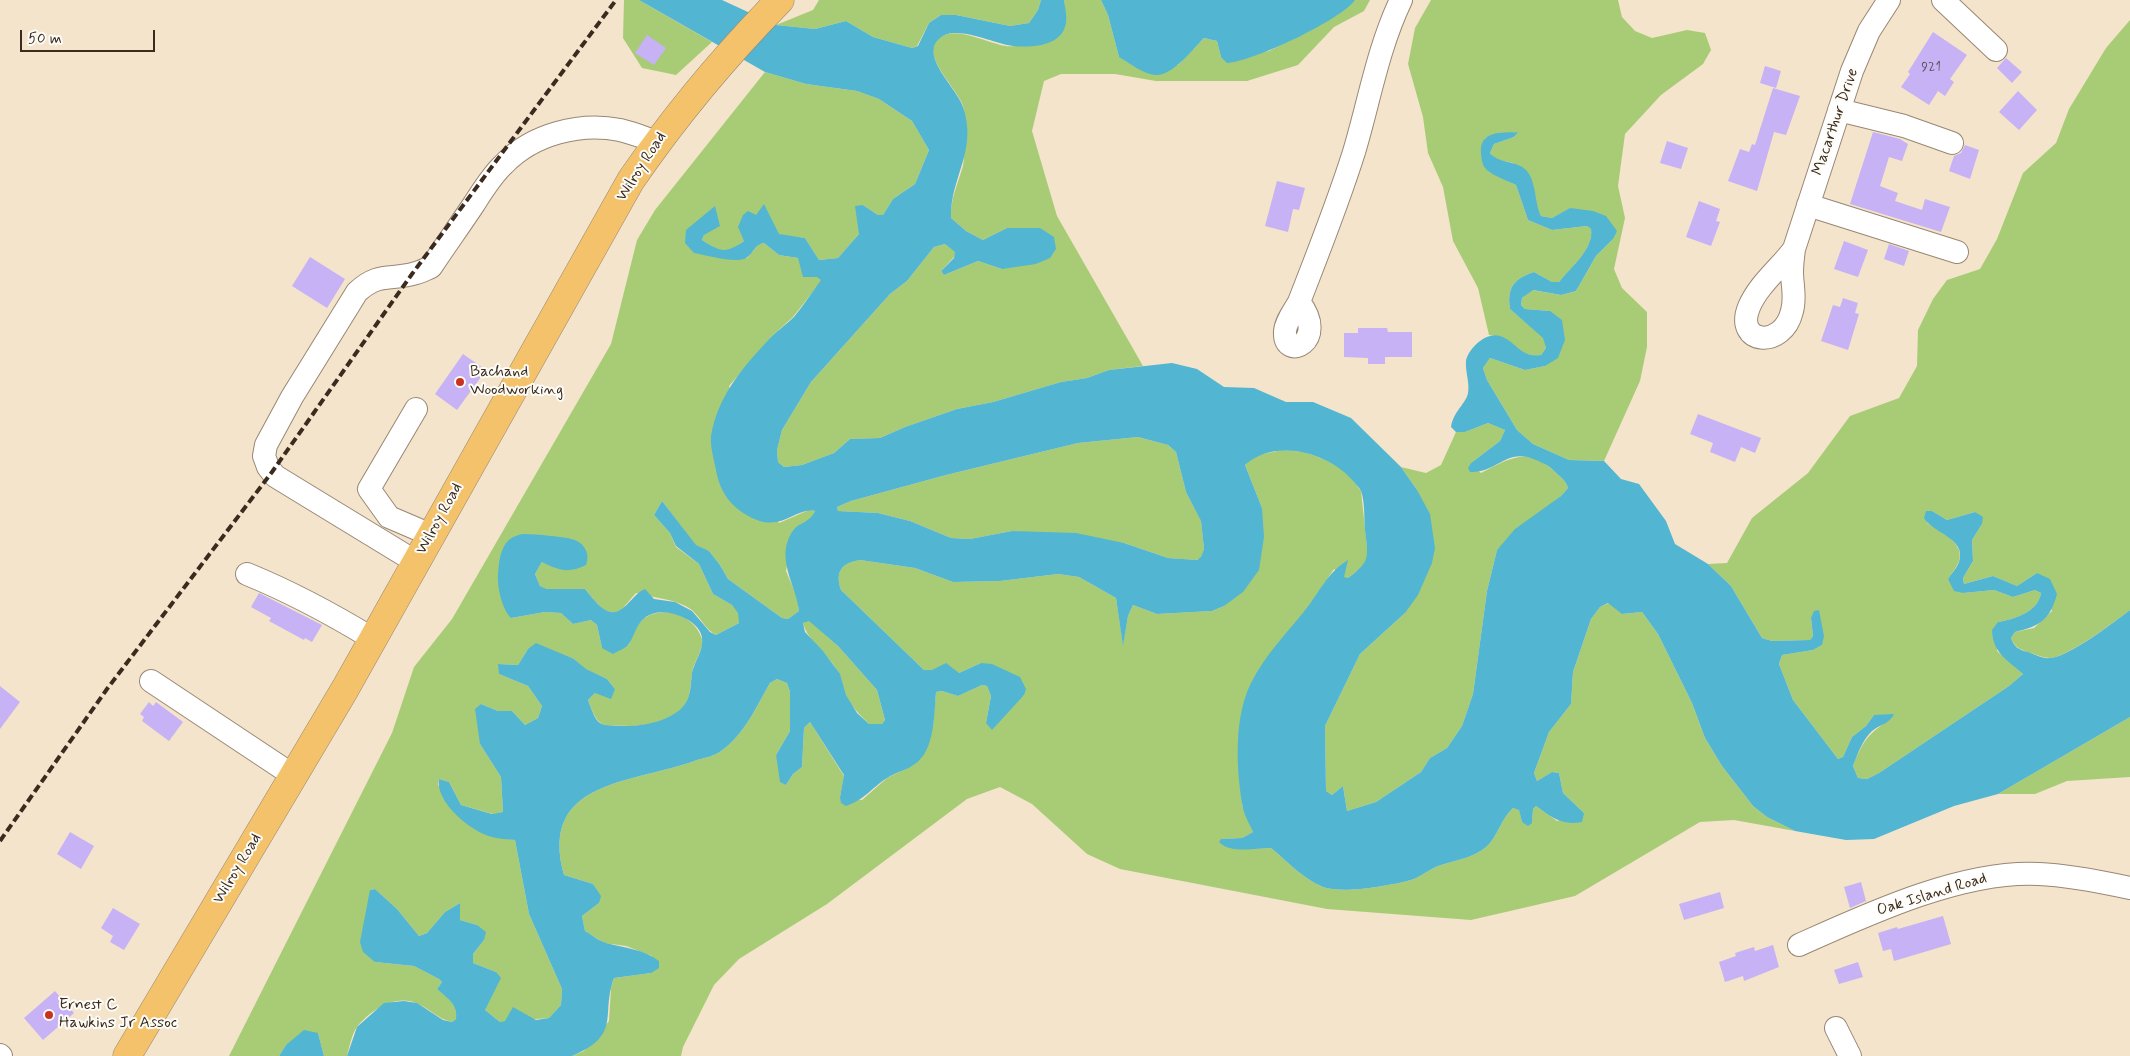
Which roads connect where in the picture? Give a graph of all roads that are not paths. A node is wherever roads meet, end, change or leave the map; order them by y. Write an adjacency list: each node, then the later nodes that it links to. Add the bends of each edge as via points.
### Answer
1 (1401, 0): 12 (street, via 1385,40 1354,153)
2 (1889, 0): 6 (street, Macarthur Drive, via 1862,47)
3 (1943, 0): 5 (street)
4 (778, 2): 7 (main road, Wilroy Road, via 685,105)
5 (1996, 50)
6 (1839, 110): 8 (street, via 1904,126); 9 (street, Macarthur Drive)
7 (657, 142): 14 (main road, Wilroy Road, via 631,180); 15 (street, via 620,130 596,128 567,130 520,150 489,181 431,266 416,273 382,277 367,283 357,292 292,397 266,445 264,456 268,468 275,476)
8 (1952, 143)
9 (1808, 205): 10 (street, Macarthur Drive); 11 (street)
10 (1794, 249)
11 (1957, 252)
12 (1299, 302)
13 (416, 409): 14 (street, via 370,489 389,517)
14 (431, 535): 15 (main road, Wilroy Road)
15 (416, 562): 17 (main road, Wilroy Road)
16 (247, 574): 17 (street, via 330,613)
17 (373, 639): 19 (main road, Wilroy Road)
18 (150, 681): 19 (street)
19 (294, 776): 23 (main road, Wilroy Road)
20 (2130, 888): 21 (street, Oak Island Road, via 2040,874 1980,878 1863,916)
21 (1799, 945)
22 (1836, 1028): 24 (street)
23 (127, 1056)
24 (1850, 1056)

